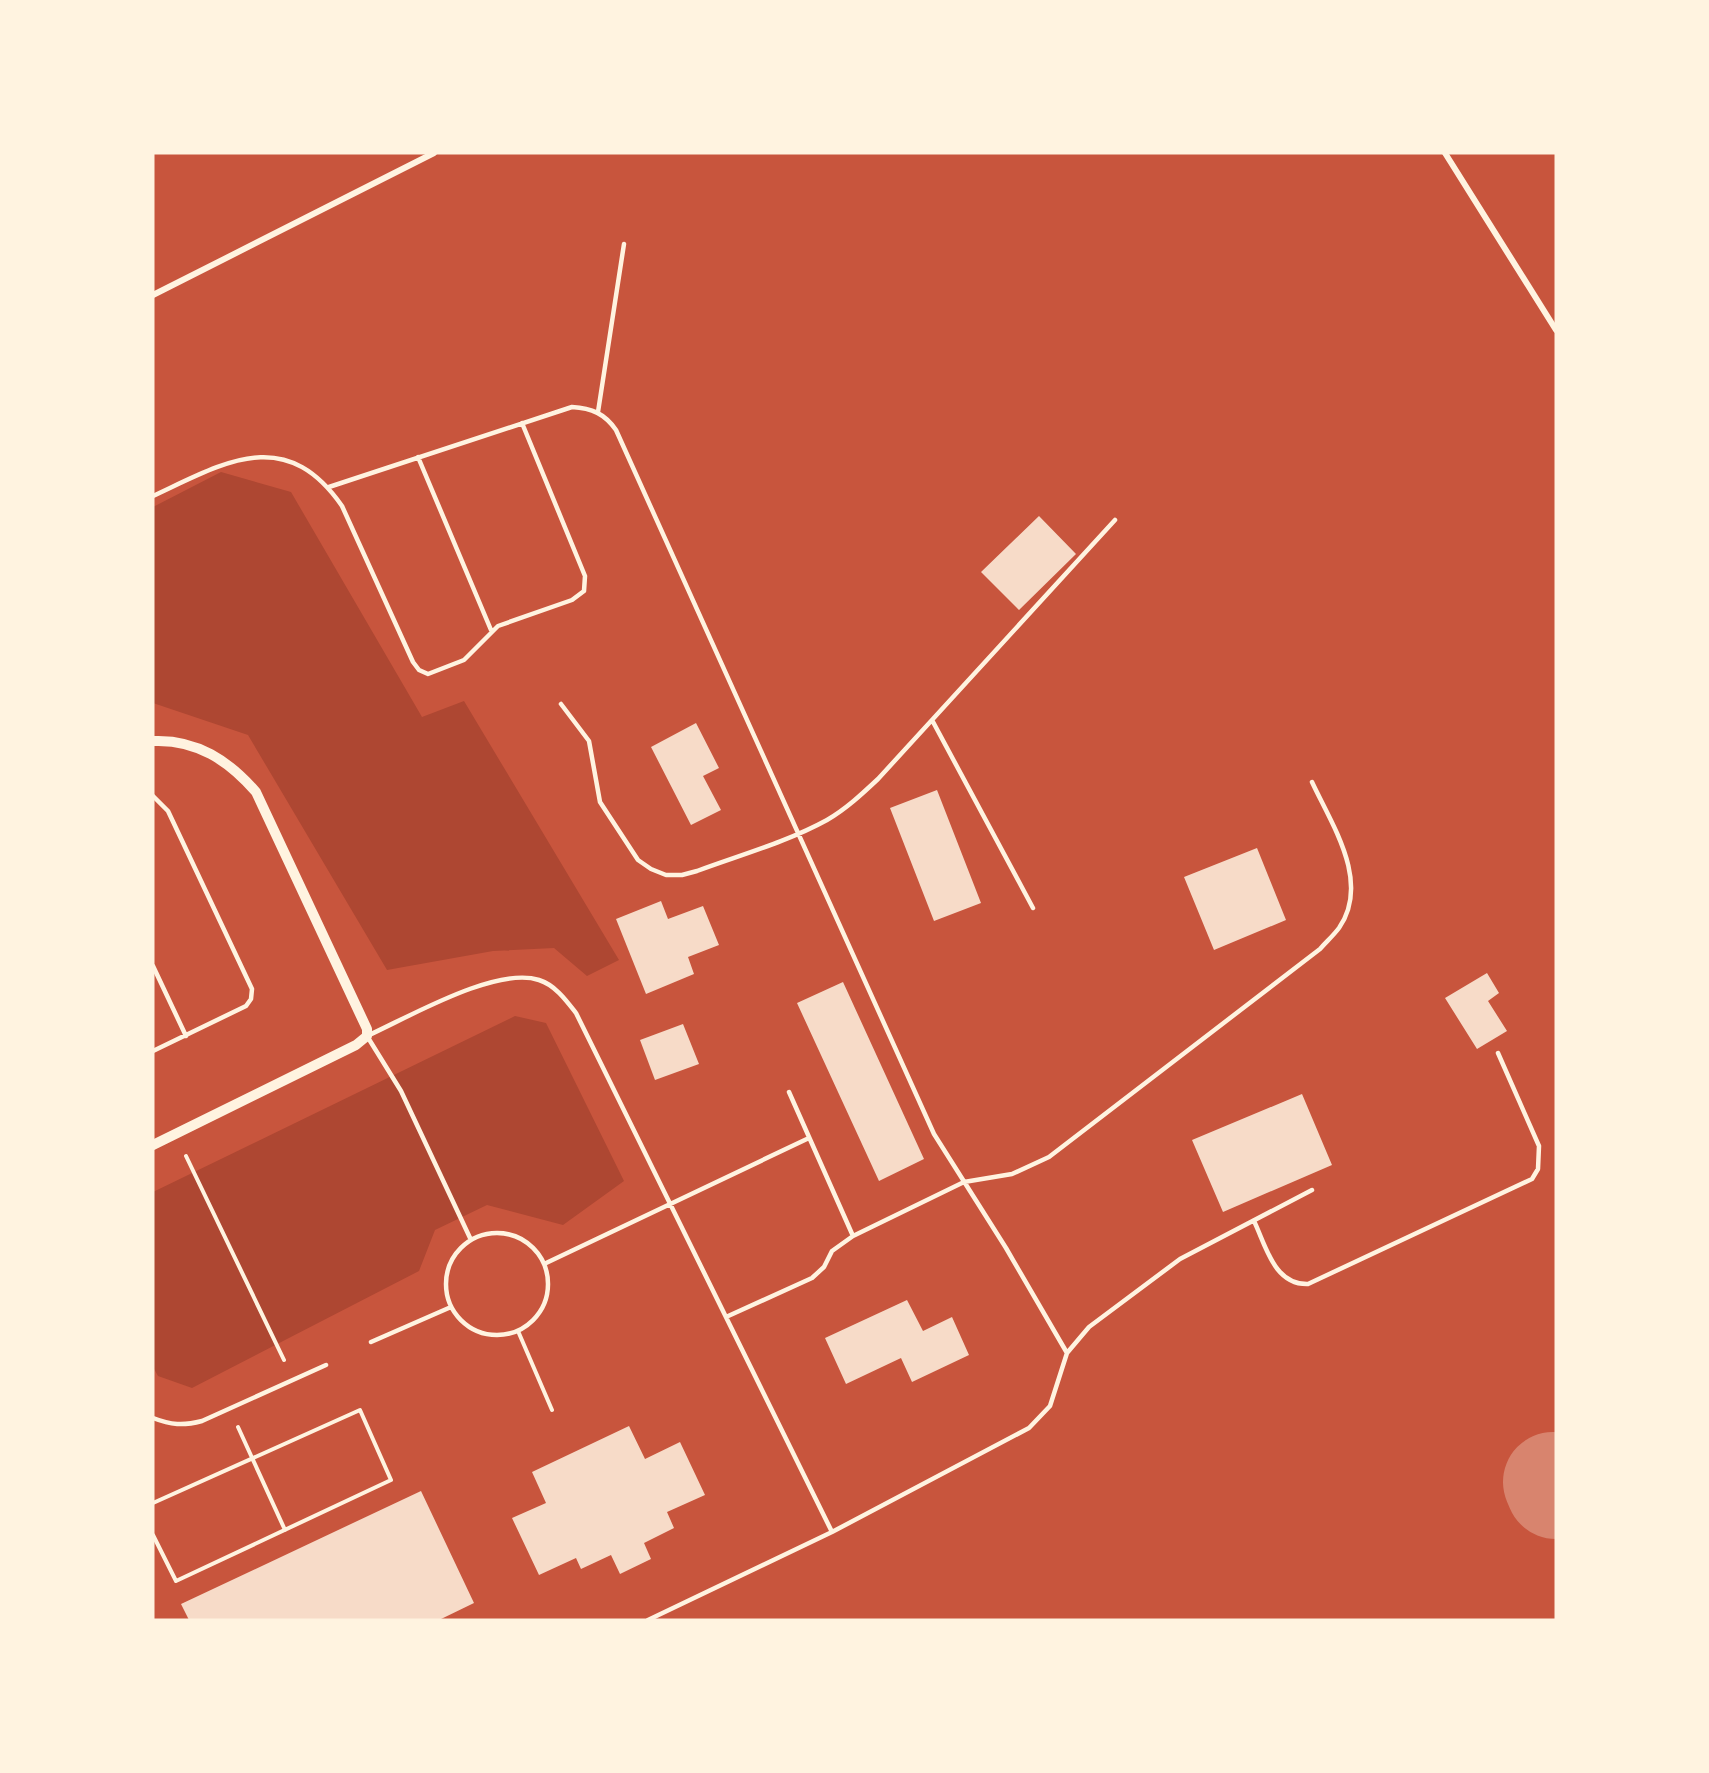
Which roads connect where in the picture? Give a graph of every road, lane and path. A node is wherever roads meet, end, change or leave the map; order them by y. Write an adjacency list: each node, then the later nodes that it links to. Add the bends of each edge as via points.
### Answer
1 (435, 153): 4 (street)
2 (1445, 153): 5 (street)
3 (624, 244): 6 (lane)
4 (153, 296)
5 (1556, 330)
6 (598, 412): 7 (lane, via 572,407); 18 (lane, via 616,430)
7 (522, 423): 8 (lane); 12 (lane, via 586,584 579,597)
8 (418, 457): 9 (lane); 12 (lane)
9 (329, 487): 10 (lane, via 291,462 246,457); 12 (lane, via 342,506 419,670 428,674 464,660)
10 (153, 496)
11 (1115, 520): 14 (lane)
12 (490, 630)
13 (561, 704): 18 (lane, via 590,741 596,791 606,812 638,860 651,869 666,875 682,875)
14 (932, 720): 18 (lane, via 854,801); 19 (lane)
15 (153, 741): 22 (street, via 188,744 214,755 238,771 256,792 365,1021)
16 (1312, 782): 29 (lane, via 1351,871 1351,900 1340,927 1320,949 1049,1157 1012,1174)
17 (153, 796): 21 (lane, via 168,811 252,989 246,1006)
18 (798, 833): 29 (lane, via 934,1134)
19 (1033, 908)
20 (153, 966): 21 (lane)
21 (186, 1036): 23 (lane)
22 (367, 1036): 26 (street, via 356,1045); 31 (lane, via 492,980 516,976 540,980 561,993 576,1013); 34 (lane, via 401,1091)
23 (153, 1051)
24 (1498, 1053): 32 (lane, via 1539,1146 1538,1169 1532,1179 1308,1284 1298,1284 1282,1275)
25 (789, 1092): 27 (lane)
26 (175, 1134): 28 (street); 42 (path)
27 (809, 1138): 31 (lane); 33 (lane)
28 (153, 1145)
29 (964, 1182): 33 (lane); 40 (lane)
30 (1312, 1190): 32 (lane)
31 (670, 1204): 35 (lane); 37 (lane)
32 (1254, 1221): 40 (lane, via 1163,1270 1089,1327)
33 (853, 1236): 37 (lane, via 831,1251 824,1267 812,1278)
34 (471, 1240): 35 (lane, via 492,1233 513,1236 531,1246); 36 (lane, via 457,1252 447,1269 445,1288)
35 (544, 1264): 38 (lane, via 548,1284 545,1303 534,1320)
36 (450, 1306): 38 (lane, via 462,1323 479,1333 499,1336); 39 (lane)
37 (726, 1317): 49 (lane)
38 (518, 1331): 44 (path)
39 (371, 1341)
40 (1067, 1353): 49 (lane, via 1050,1406 1029,1428)
41 (326, 1365): 42 (lane)
42 (294, 1380): 43 (lane)
43 (230, 1409): 45 (lane, via 185,1426); 46 (path)
44 (552, 1410)
45 (153, 1418)
46 (252, 1459): 47 (path); 48 (path); 48 (path, via 360,1410 391,1480)
47 (153, 1503)
48 (285, 1530): 50 (path, via 176,1581)
49 (832, 1532): 51 (lane)
50 (153, 1535)
51 (648, 1620)

